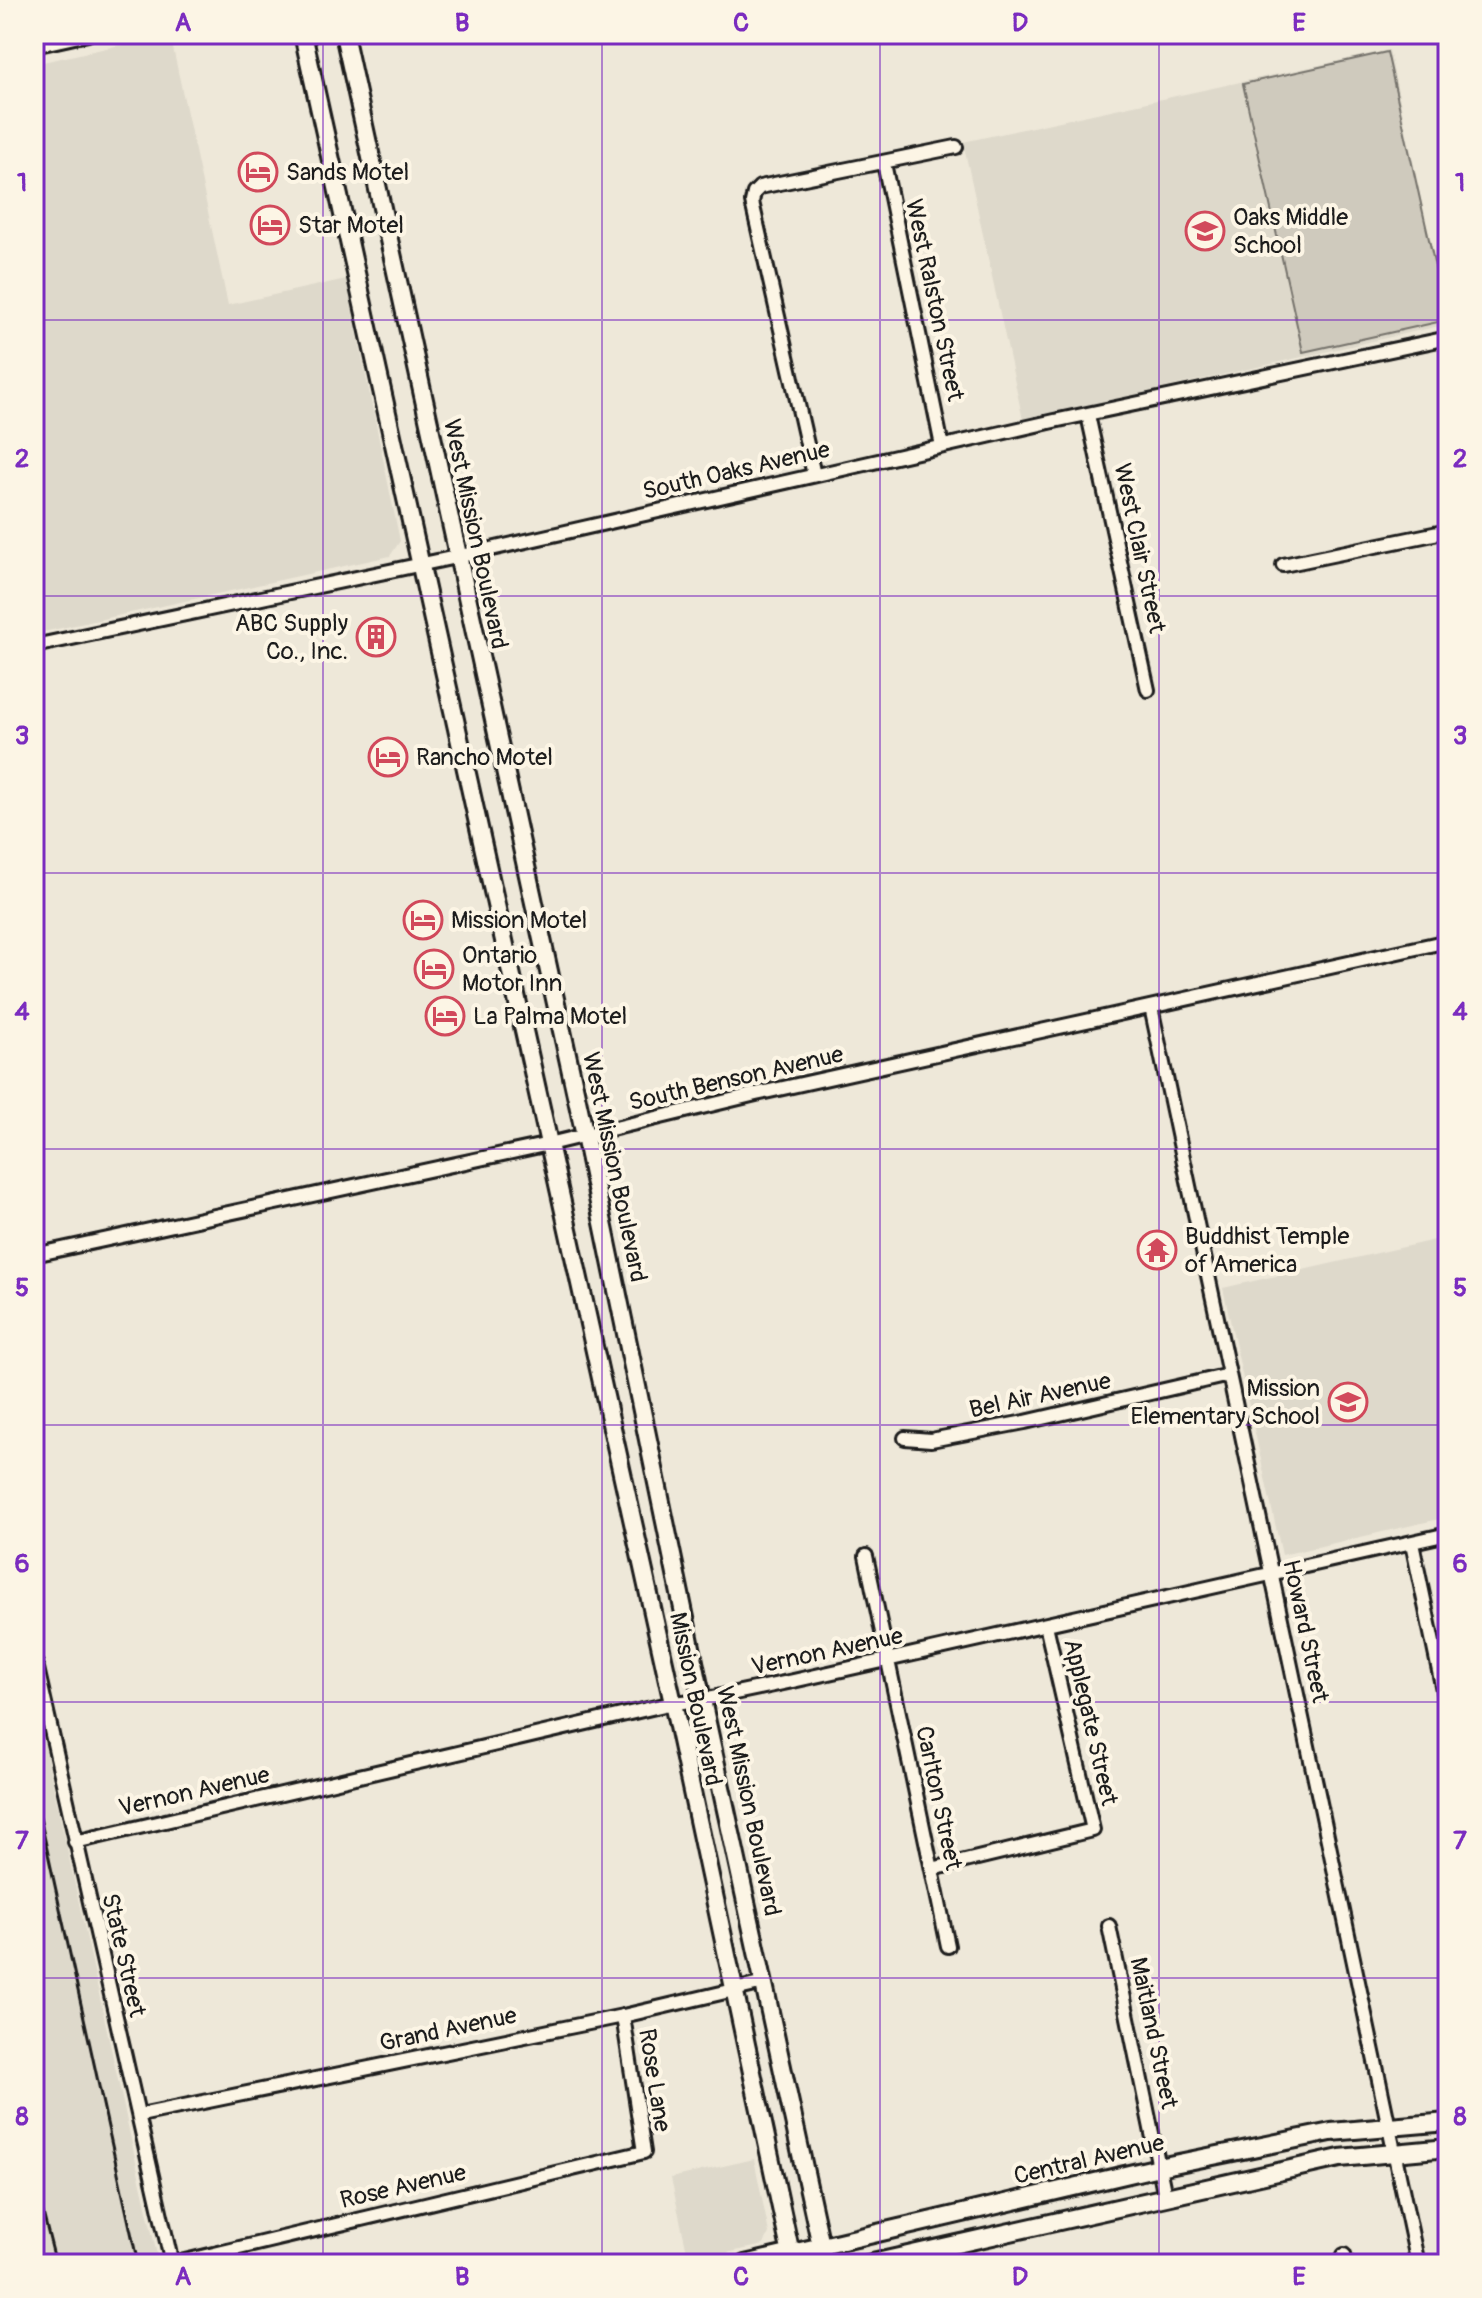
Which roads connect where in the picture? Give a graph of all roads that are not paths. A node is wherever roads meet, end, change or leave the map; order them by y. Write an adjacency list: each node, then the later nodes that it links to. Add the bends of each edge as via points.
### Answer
1 (88, 34): 4 (street)
2 (303, 34): 13 (main road)
3 (344, 34): 12 (main road, West Mission Boulevard)
4 (34, 46)
5 (956, 147): 6 (street)
6 (884, 163): 9 (street, West Ralston Street); 10 (street, via 804,176 754,193)
7 (1448, 338): 8 (street, South Oaks Avenue)
8 (1088, 415): 9 (street, South Oaks Avenue); 16 (street, West Clair Street)
9 (942, 446): 10 (street, South Oaks Avenue)
10 (814, 475): 12 (street, South Oaks Avenue)
11 (1448, 531): 14 (street)
12 (456, 557): 13 (street, South Oaks Avenue); 19 (main road, West Mission Boulevard)
13 (418, 564): 15 (street, South Oaks Avenue); 20 (main road)
14 (1283, 565)
15 (34, 646)
16 (1148, 690)
17 (1448, 941): 18 (street, South Benson Avenue)
18 (1151, 1007): 19 (street, South Benson Avenue); 22 (street, Howard Street)
19 (585, 1136): 20 (street, South Benson Avenue); 31 (main road, West Mission Boulevard)
20 (549, 1144): 21 (street, South Benson Avenue); 32 (main road, Mission Boulevard)
21 (34, 1255)
22 (1229, 1375): 23 (street, Bel Air Avenue, via 1025,1422 931,1440); 27 (street, Howard Street)
23 (905, 1438)
24 (1448, 1534): 25 (street, Vernon Avenue)
25 (1412, 1543): 27 (street, Vernon Avenue); 33 (street)
26 (866, 1556): 30 (street, Carlton Street)
27 (1272, 1574): 28 (street, Vernon Avenue); 43 (street, Howard Street)
28 (1046, 1625): 30 (street, Vernon Avenue); 35 (street, Applegate Street, via 1093,1830)
29 (34, 1655): 34 (street, State Street)
30 (887, 1661): 31 (street, Vernon Avenue); 35 (street, Carlton Street)
31 (702, 1700): 32 (street, Vernon Avenue); 38 (main road, West Mission Boulevard)
32 (673, 1703): 34 (street, Vernon Avenue); 39 (main road, Mission Boulevard)
33 (1448, 1714)
34 (75, 1842): 41 (street, State Street)
35 (932, 1869): 37 (street, Carlton Street)
36 (1109, 1926): 47 (street, Maitland Street)
37 (948, 1946)
38 (764, 1983): 39 (street, Grand Avenue); 49 (main road, West Mission Boulevard)
39 (732, 1990): 40 (street, Grand Avenue); 50 (main road, Mission Boulevard)
40 (623, 2016): 41 (street, Grand Avenue); 45 (street, Rose Lane)
41 (140, 2115): 51 (street, State Street)
42 (1448, 2122): 43 (main road, Central Avenue)
43 (1390, 2127): 46 (street, Howard Street); 47 (main road, Central Avenue, via 1331,2132)
44 (1448, 2148): 46 (main road)
45 (644, 2152): 51 (street, Rose Avenue)
46 (1395, 2154): 48 (main road, via 1340,2158); 55 (street, Howard Street)
47 (1159, 2167): 48 (street, Maitland Street); 49 (main road, Central Avenue)
48 (1165, 2196): 54 (main road)
49 (822, 2247): 50 (main road, Central Avenue); 53 (main road, West Mission Boulevard)
50 (792, 2258): 52 (main road, Central Avenue)
51 (172, 2264)
52 (745, 2264)
53 (825, 2264)
54 (868, 2264)
55 (1418, 2264)

